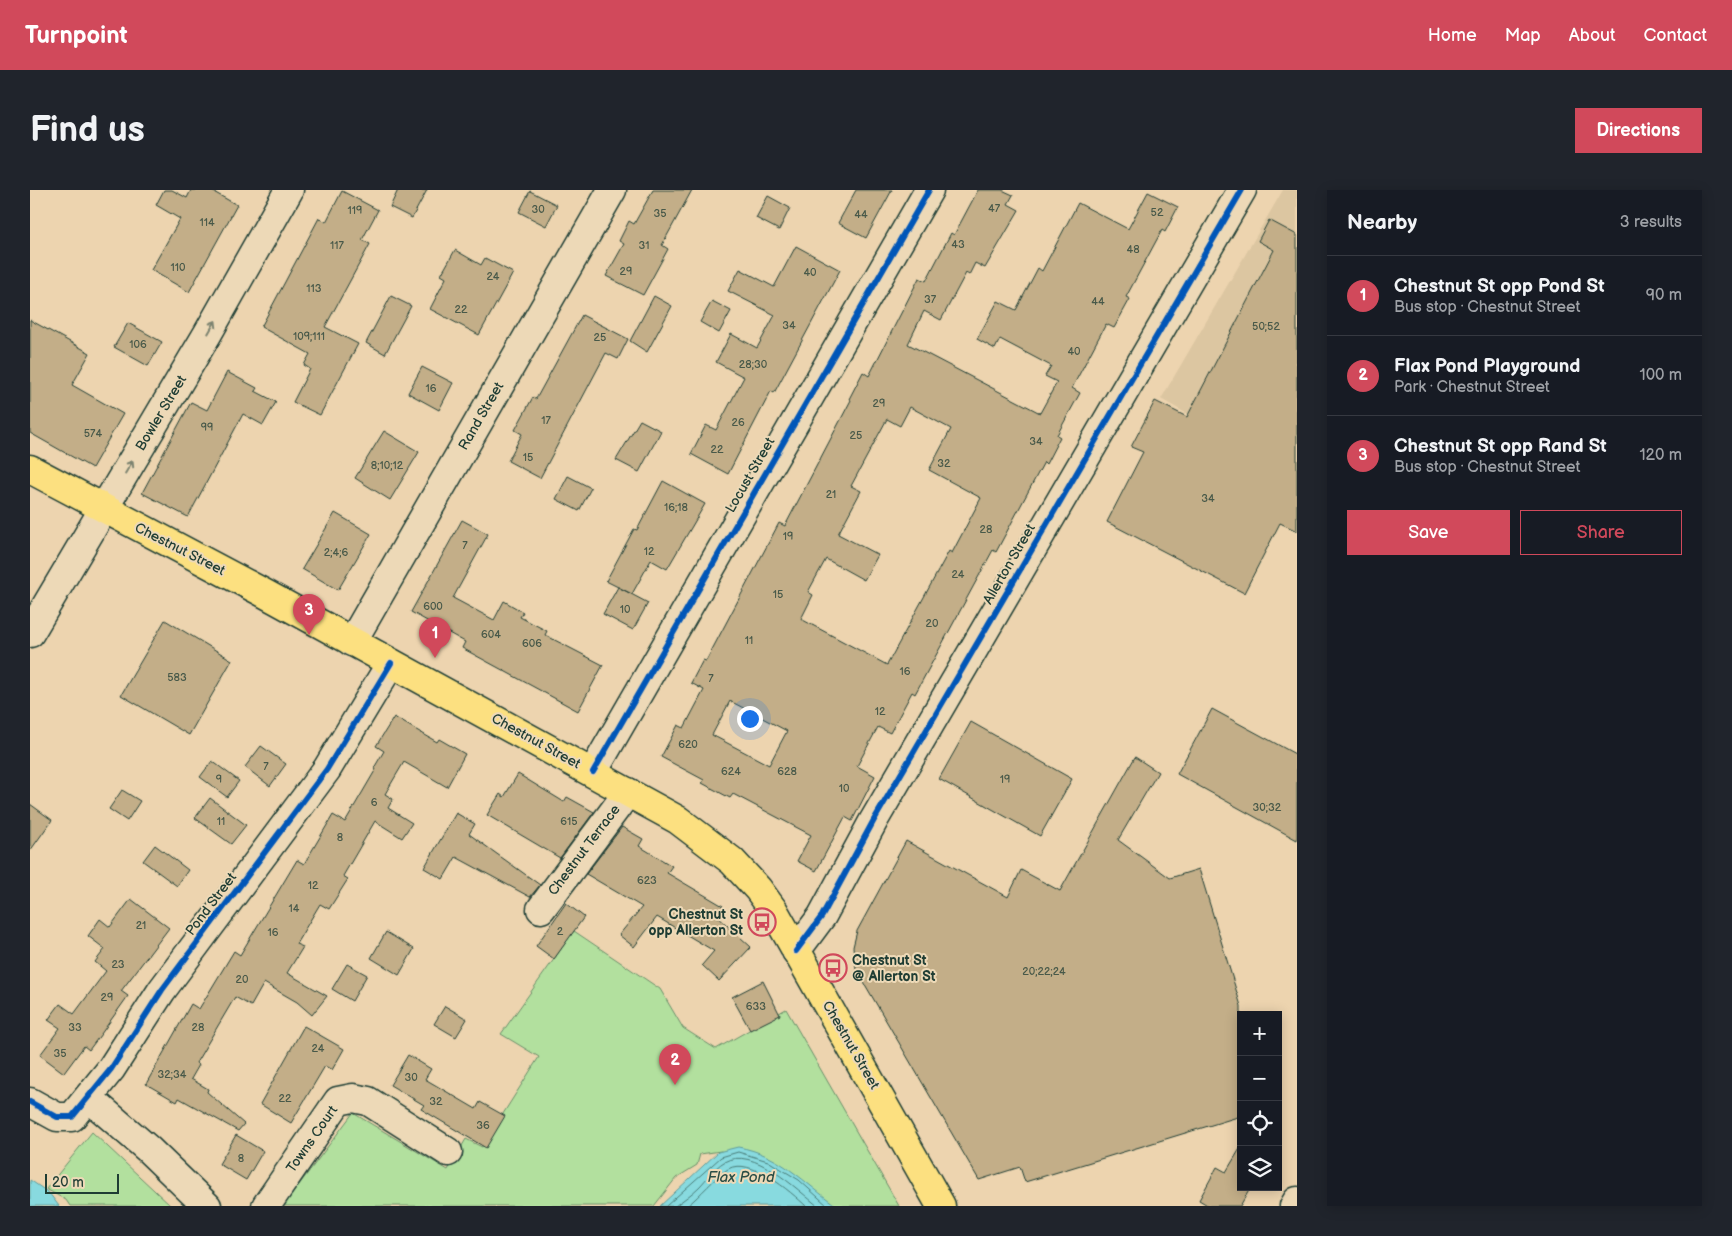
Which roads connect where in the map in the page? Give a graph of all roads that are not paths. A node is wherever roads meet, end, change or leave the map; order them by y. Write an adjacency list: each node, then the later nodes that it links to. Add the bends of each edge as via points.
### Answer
1 (289, 190): 6 (street, Bowler Street, one-way to 1)
2 (612, 190): 8 (street, Rand Street)
3 (929, 190): 10 (street, Locust Street)
4 (1242, 190): 13 (street, Allerton Street, via 874,820 822,916)
5 (30, 469): 6 (main road, Chestnut Street)
6 (104, 509): 7 (street, Bowler Street); 8 (main road, Chestnut Street)
7 (30, 633)
8 (352, 642): 9 (main road, Chestnut Street)
9 (390, 663): 10 (main road, Chestnut Street); 14 (street, Pond Street, via 327,769 162,990)
10 (593, 772): 11 (main road, Chestnut Street)
11 (628, 792): 12 (street, Chestnut Terrace); 13 (main road, Chestnut Street, via 678,820 732,861 758,889)
12 (541, 909)
13 (796, 951): 20 (main road, Chestnut Street)
14 (89, 1098): 15 (street, Pond Street, via 72,1118 57,1117); 18 (street, via 148,1149)
15 (30, 1102)
16 (448, 1152): 19 (street, Towns Court, via 368,1101 353,1098 338,1101)
17 (1297, 1201): 21 (street)
18 (206, 1206)
19 (266, 1206)
20 (941, 1206)
21 (1294, 1206)

